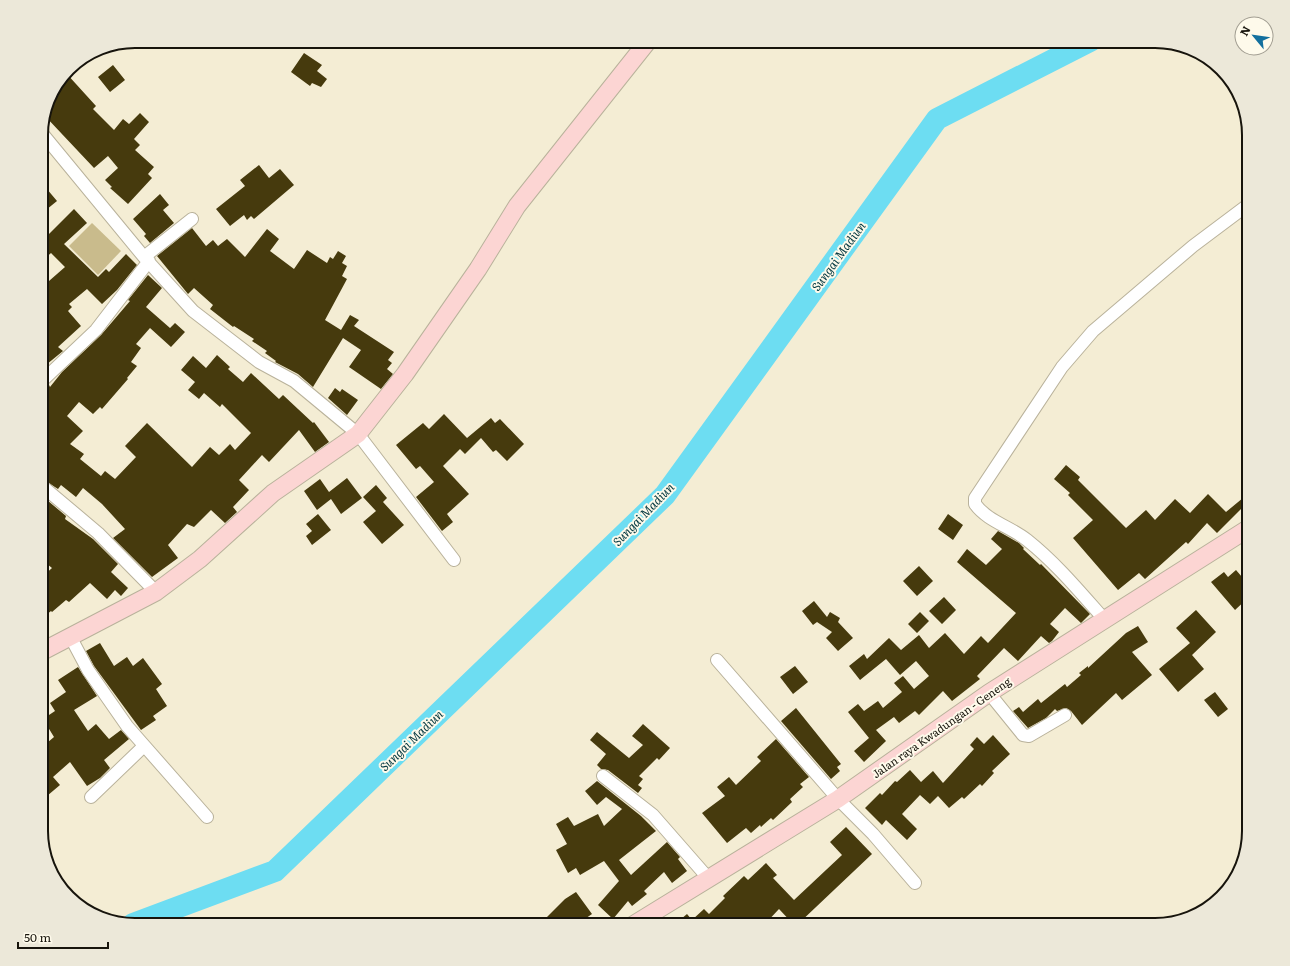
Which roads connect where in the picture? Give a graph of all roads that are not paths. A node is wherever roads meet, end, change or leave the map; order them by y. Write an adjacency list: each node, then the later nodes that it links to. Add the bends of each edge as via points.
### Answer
1 (642, 48): 7 (street, via 517,206 478,269 405,374)
2 (48, 140): 5 (street)
3 (1242, 209): 12 (street, via 1181,256 1093,331 1062,367 975,498 975,504 983,513 1027,540 1066,576)
4 (192, 219): 5 (street)
5 (147, 259): 6 (street, via 96,330); 7 (street, via 193,311 259,362 294,381)
6 (48, 375)
7 (358, 434): 10 (street); 11 (street, via 274,494 200,559)
8 (48, 491): 11 (street, via 98,533)
9 (1242, 532): 12 (street, Jalan raya Kwadungan - Geneng)
10 (454, 560)
11 (156, 592): 13 (street)
12 (1104, 619): 16 (street, Jalan raya Kwadungan - Geneng)
13 (71, 638): 14 (street); 18 (street, via 101,691)
14 (48, 649)
15 (717, 660): 21 (street)
16 (989, 693): 17 (street, via 1023,735 1029,736); 21 (street, Jalan raya Kwadungan - Geneng)
17 (1065, 715)
18 (144, 746): 20 (street); 22 (street)
19 (603, 776): 23 (street, via 653,815)
20 (91, 797)
21 (838, 798): 23 (street, Jalan raya Kwadungan - Geneng); 24 (street)
22 (207, 817)
23 (710, 879): 25 (street, Jalan raya Kwadungan - Geneng)
24 (915, 883)
25 (645, 918)

